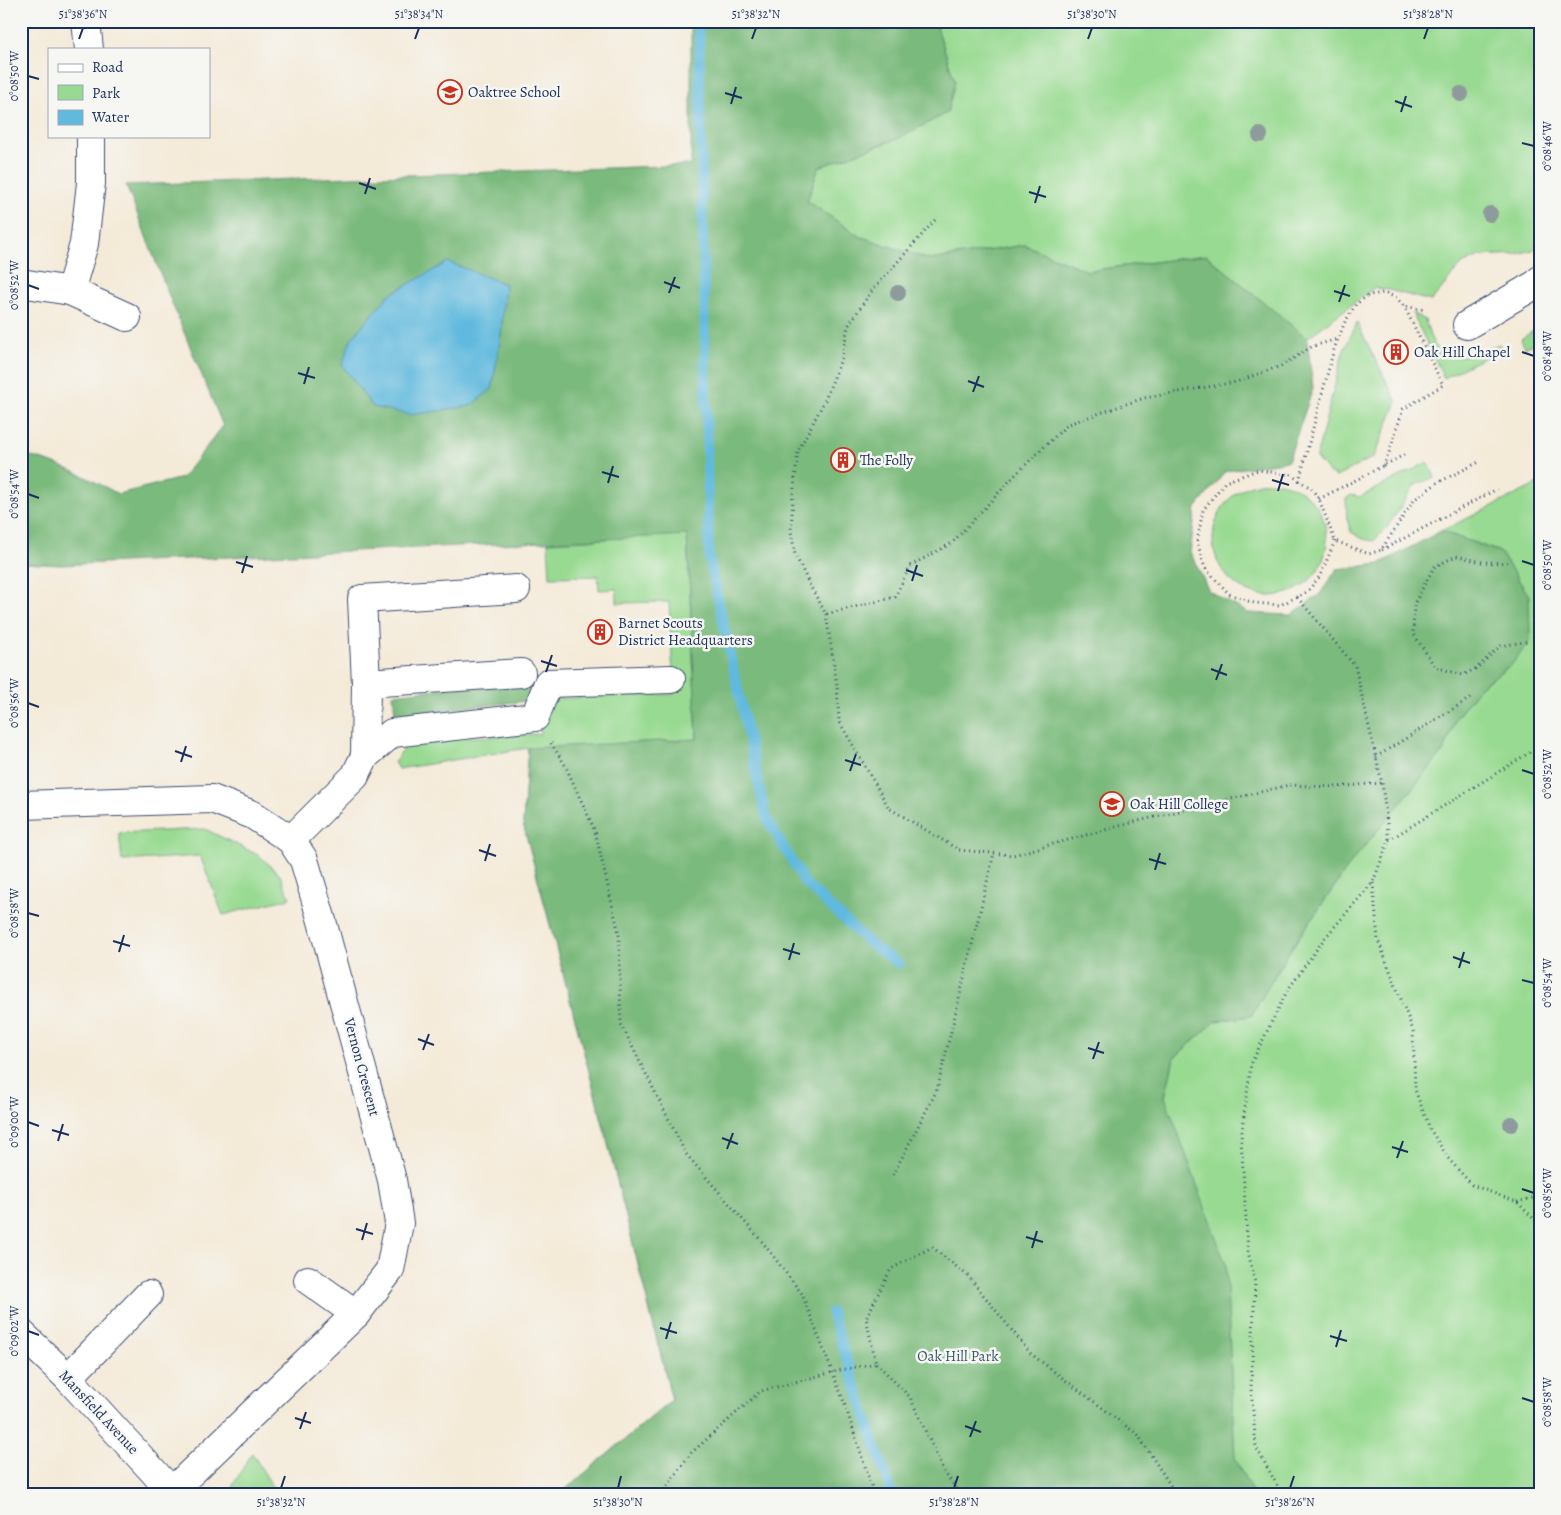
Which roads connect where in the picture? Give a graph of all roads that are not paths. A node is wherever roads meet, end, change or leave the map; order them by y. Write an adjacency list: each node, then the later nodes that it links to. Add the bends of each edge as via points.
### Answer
1 (86, 21): 2 (street)
2 (88, 48)
3 (91, 138): 6 (street, via 91,183 84,244)
4 (1540, 280): 8 (street)
5 (21, 283): 6 (street)
6 (70, 291): 7 (street)
7 (127, 317)
8 (1467, 325)
9 (516, 589): 12 (street, via 362,599)
10 (521, 673): 12 (street)
11 (671, 679): 13 (street, via 548,683 536,717 392,733)
12 (366, 683): 13 (street)
13 (365, 756): 15 (street, via 355,776)
14 (21, 805): 15 (street, Vernon Crescent, via 212,800 253,815)
15 (291, 840): 18 (street, Vernon Crescent, via 304,860 322,921 392,1180 400,1223 390,1270)
16 (308, 1280): 18 (street)
17 (148, 1295): 20 (street)
18 (356, 1314): 21 (street, Vernon Crescent)
19 (21, 1333): 20 (street, Mansfield Avenue)
20 (68, 1378): 21 (street, Mansfield Avenue)
21 (173, 1492)

